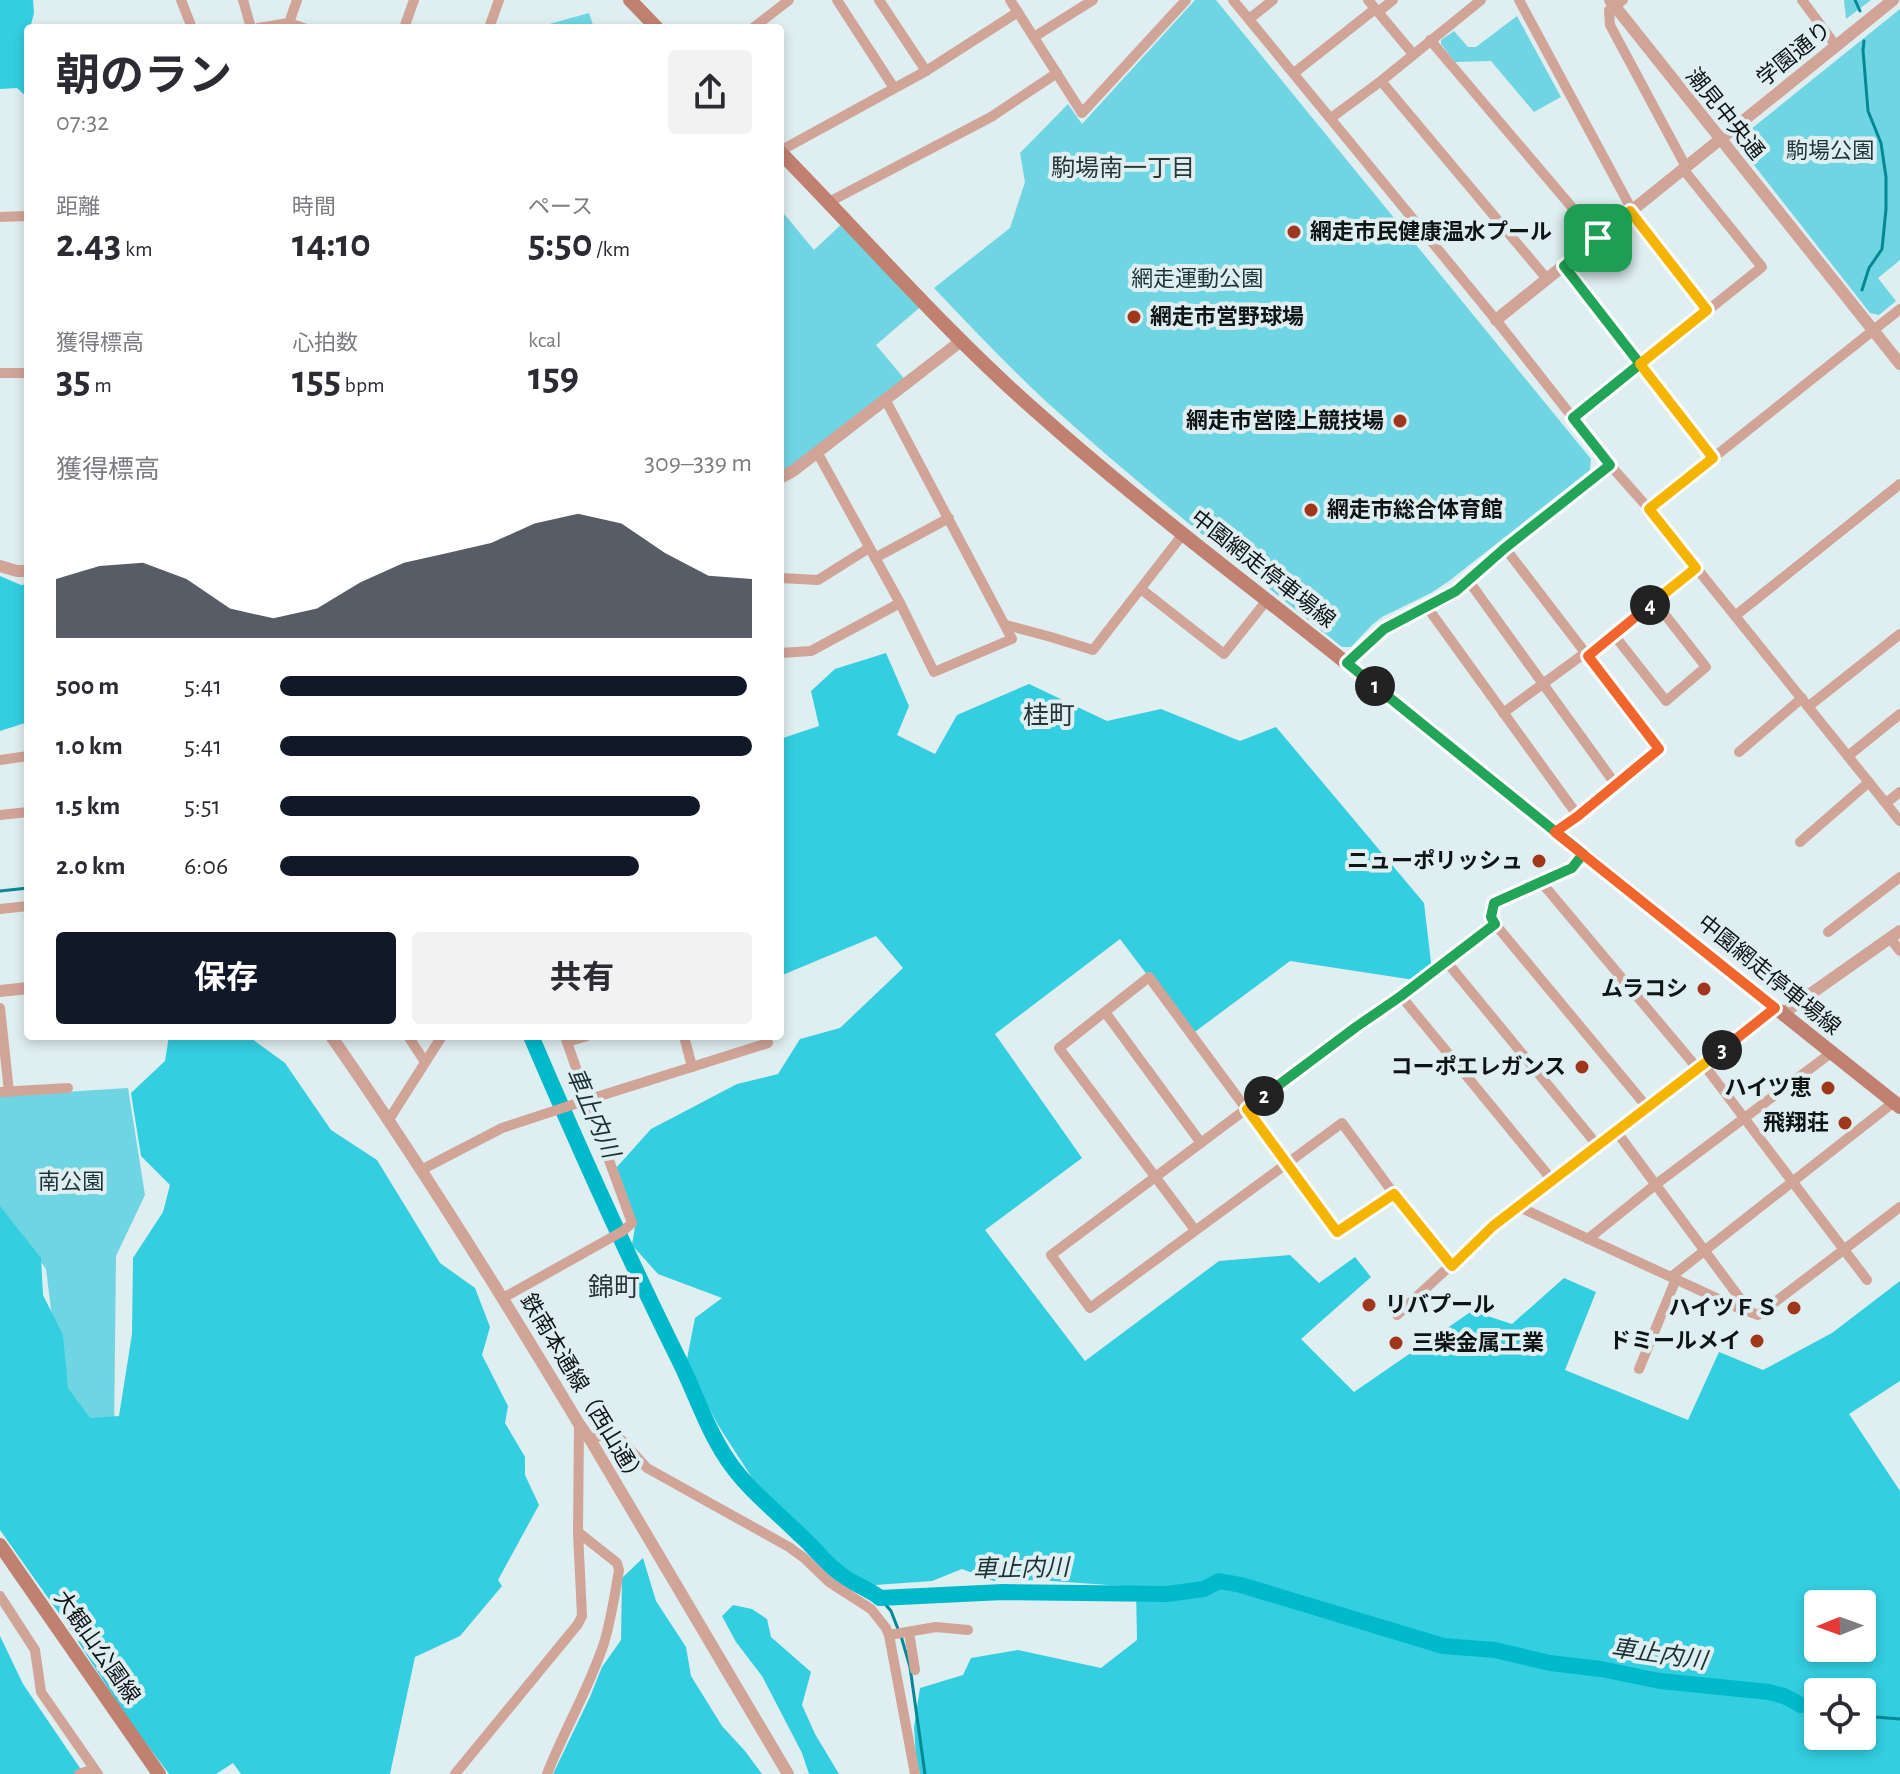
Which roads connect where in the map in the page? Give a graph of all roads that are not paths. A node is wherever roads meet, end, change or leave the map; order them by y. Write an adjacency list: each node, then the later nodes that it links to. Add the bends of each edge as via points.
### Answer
1 (181, 0): 25 (street)
2 (243, 0): 26 (street)
3 (297, 0): 24 (street)
4 (414, 0): 29 (street)
5 (499, 0): 30 (street)
6 (630, 0): 31 (main road)
7 (789, 0): 32 (street)
8 (837, 0): 41 (street)
9 (879, 0): 37 (street)
10 (1010, 0): 22 (street)
11 (1093, 0): 33 (street)
12 (1186, 0): 38 (street, via 1082,113)
13 (1233, 0): 23 (street)
14 (1273, 0): 23 (street)
15 (1393, 0): 21 (street)
16 (1481, 0): 34 (street)
17 (1519, 0): 48 (street)
18 (1802, 0): 35 (street)
19 (1893, 0): 35 (street, 学園通り)
20 (1616, 2): 43 (street, 潮見中央通); 46 (street, via 1609,10 1610,25)
21 (1374, 7): 36 (street); 39 (street)
22 (1018, 12): 33 (street); 37 (street)
23 (1249, 19): 39 (street)
24 (289, 23): 27 (street); 28 (street)
25 (190, 24)
26 (250, 24)
27 (274, 24)
28 (292, 24)
29 (405, 24)
30 (490, 24)
31 (653, 24)
32 (758, 24)
33 (1034, 37): 38 (street)
34 (1430, 40): 36 (street); 51 (street)
35 (1836, 46): 43 (street, 学園通り)
36 (1413, 54): 40 (street)
37 (926, 71): 41 (street)
38 (1057, 73): 47 (street, via 991,117)
39 (1294, 73): 42 (street)
40 (1381, 81): 42 (street); 53 (street)
41 (894, 88): 44 (street)
42 (1331, 118): 56 (street)
43 (1720, 140): 46 (street, 学園通り); 57 (street, 潮見中央通)
44 (784, 150)
45 (784, 156): 47 (main road, 中園網走停車場線)
46 (1684, 168): 48 (street, 学園通り); 55 (street, via 1762,267)
47 (829, 202): 58 (main road, 中園網走停車場線)
48 (1631, 211): 51 (street, 学園通り); 55 (street)
49 (24, 216): 50 (street)
50 (0, 217)
51 (1598, 238): 52 (street, 学園通り)
52 (1564, 266): 53 (street, 学園通り); 59 (street)
53 (1547, 279): 56 (street, 学園通り)
54 (1900, 309): 57 (street)
55 (1707, 310): 59 (street)
56 (1496, 320): 64 (street)
57 (1873, 330): 60 (street, 潮見中央通); 66 (street)
58 (961, 341): 63 (street); 72 (main road, 中園網走停車場線)
59 (1640, 364): 64 (street); 66 (street)
60 (1900, 364)
61 (0, 373): 62 (street)
62 (24, 373)
63 (885, 399): 65 (street); 71 (street)
64 (1573, 418): 67 (street)
65 (817, 452): 68 (street); 74 (street)
66 (1713, 458): 70 (street)
67 (1610, 465): 70 (street); 73 (street)
68 (784, 476)
69 (1900, 484): 85 (street)
70 (1649, 509): 76 (street)
71 (949, 518): 74 (street); 86 (street)
72 (1183, 534): 80 (street); 81 (main road, 中園網走停車場線)
73 (1505, 548): 79 (street); 90 (street)
74 (872, 553): 78 (street, via 818,580); 83 (street)
75 (0, 566): 77 (street)
76 (1696, 568): 82 (street); 85 (street)
77 (24, 571)
78 (784, 578)
79 (1468, 580): 84 (street); 92 (street)
80 (1141, 589): 81 (street, via 1224,654); 86 (street, via 1093,650)
81 (1267, 600): 91 (main road, 中園網走停車場線)
82 (1655, 602): 88 (street); 88 (street, via 1706,667 1666,701)
83 (900, 603): 86 (street, via 934,672 1012,639); 89 (street, via 811,651)
84 (1427, 607): 91 (street, via 1384,629); 94 (street)
85 (1735, 616): 93 (street)
86 (1006, 625)
87 (1900, 634): 93 (street)
88 (1614, 635): 90 (street)
89 (784, 653)
90 (1587, 655): 92 (street); 101 (street, via 1659,749)
91 (1347, 663): 108 (main road, 中園網走停車場線)
92 (1543, 685): 94 (street); 101 (street)
93 (1805, 702): 96 (street); 97 (street)
94 (1503, 713): 106 (street)
95 (1900, 714): 97 (street)
96 (1739, 752)
97 (1848, 756): 100 (street)
98 (24, 757): 99 (street)
99 (0, 760)
100 (1869, 782): 103 (street); 109 (street)
101 (1616, 785): 106 (street)
102 (1900, 792): 103 (street)
103 (1886, 803): 107 (street)
104 (24, 812): 105 (street)
105 (0, 815)
106 (1578, 816): 108 (street)
107 (1900, 821)
108 (1555, 832): 110 (main road, 中園網走停車場線)
109 (1800, 842)
110 (1583, 854): 112 (street, via 1572,868); 124 (main road, 中園網走停車場線)
111 (1900, 877): 116 (street)
112 (1542, 883): 115 (street, via 1494,903); 135 (street)
113 (24, 906): 114 (street)
114 (0, 909)
115 (1495, 924): 119 (street); 140 (street)
116 (1828, 932)
117 (1895, 934): 118 (street); 124 (street)
118 (1900, 951)
119 (1446, 961): 122 (street); 146 (street)
120 (24, 988): 121 (street)
121 (0, 991)
122 (1401, 996): 141 (street); 150 (street)
123 (0, 1008): 137 (street)
124 (1779, 1011): 132 (main road, 中園網走停車場線); 135 (street)
125 (1105, 1012): 141 (street, via 1149,977); 145 (street); 149 (street, via 1059,1048)
126 (334, 1040): 143 (street, 鉄南本通線（西山通）)
127 (411, 1040): 133 (street)
128 (439, 1040): 133 (street)
129 (566, 1040): 138 (street)
130 (685, 1040): 134 (street)
131 (767, 1040): 134 (street)
132 (1831, 1053): 139 (main road, 中園網走停車場線); 142 (street)
133 (425, 1062): 143 (street)
134 (692, 1067): 138 (street)
135 (1701, 1067): 140 (street); 142 (street)
136 (68, 1088): 137 (street)
137 (4, 1092)
138 (587, 1100): 148 (street, via 502,1128); 163 (street, via 632,1223)
139 (1897, 1105): 151 (street)
140 (1647, 1107): 144 (street)
141 (1247, 1109): 145 (street); 147 (street)
142 (1743, 1117): 151 (street); 152 (street)
143 (388, 1121): 148 (street, 鉄南本通線（西山通）)
144 (1616, 1131): 146 (street); 152 (street)
145 (1201, 1143): 149 (street)
146 (1598, 1146): 150 (street)
147 (1287, 1163): 153 (street, via 1337,1232); 153 (street, via 1342,1123); 156 (street)
148 (421, 1170): 163 (street, 鉄南本通線（西山通）)
149 (1155, 1177): 156 (street); 156 (street, via 1051,1255 1090,1308)
150 (1552, 1180): 154 (street)
151 (1794, 1181): 158 (street); 159 (street)
152 (1655, 1185): 157 (street); 158 (street)
153 (1394, 1194): 160 (street)
154 (1519, 1207): 157 (street); 160 (street)
155 (1898, 1212): 159 (street)
156 (1195, 1230)
157 (1588, 1239): 161 (street)
158 (1705, 1248): 161 (street); 164 (street)
159 (1844, 1248): 162 (street); 164 (street, via 1758,1315)
160 (1452, 1266): 165 (street)
161 (1673, 1278): 164 (street); 166 (street)
162 (1867, 1280)
163 (503, 1298): 167 (street, 鉄南本通線（西山通）)
164 (1752, 1314)
165 (1397, 1315)
166 (1639, 1369)
167 (579, 1424): 168 (street, 鉄南本通線（西山通）); 169 (street)
168 (591, 1441): 173 (street, via 603,1433 617,1435 647,1468 789,1547); 180 (street, 鉄南本通線（西山通）)
169 (578, 1532): 178 (street, via 578,1624); 179 (street, via 619,1570 604,1642)
170 (0, 1545): 177 (main road, 大観山公園線)
171 (0, 1596): 175 (street, via 35,1650 41,1692)
172 (968, 1630): 173 (street, via 936,1627)
173 (900, 1633): 174 (street); 181 (street)
174 (915, 1670)
175 (96, 1771): 176 (street)
176 (79, 1774)
177 (159, 1774)
178 (455, 1774)
179 (547, 1774)
180 (788, 1774)
181 (915, 1774)

